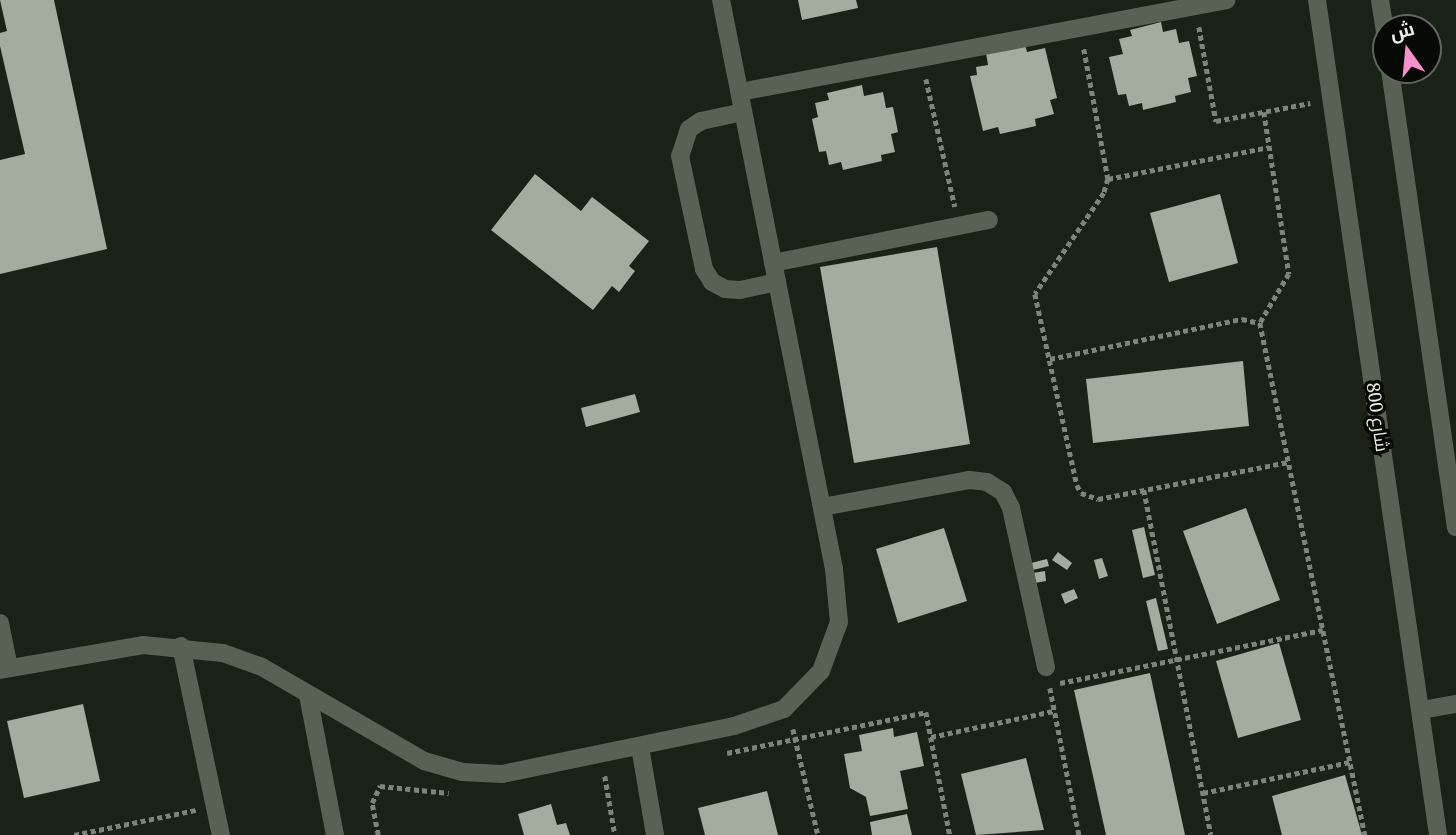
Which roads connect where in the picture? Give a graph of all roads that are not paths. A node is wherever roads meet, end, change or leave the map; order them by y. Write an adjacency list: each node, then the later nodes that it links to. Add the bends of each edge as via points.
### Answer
1 (721, 0): 5 (street)
2 (1226, 0): 5 (street)
3 (1317, 0): 18 (street, شارع 800)
4 (1393, 84): 11 (street)
5 (740, 92): 6 (street)
6 (743, 112): 8 (street); 9 (street, via 701,121 689,129 680,156 704,269 712,282 740,290)
7 (989, 220): 8 (street)
8 (773, 263): 9 (street)
9 (777, 282): 10 (street)
10 (822, 507): 15 (street, via 969,480 987,482 1003,492 1011,508); 19 (street, via 839,622 821,671 784,709 734,726)
11 (1456, 527)
12 (0, 623): 14 (street)
13 (181, 646): 14 (street, via 131,646); 16 (street, via 262,667); 20 (street)
14 (4, 669)
15 (1048, 676)
16 (308, 695): 19 (street, via 400,749 462,772 502,774); 21 (street)
17 (1456, 704): 18 (street)
18 (1421, 710): 23 (street, شارع 800)
19 (640, 747): 22 (street)
20 (220, 835)
21 (335, 835)
22 (655, 835)
23 (1438, 835)

